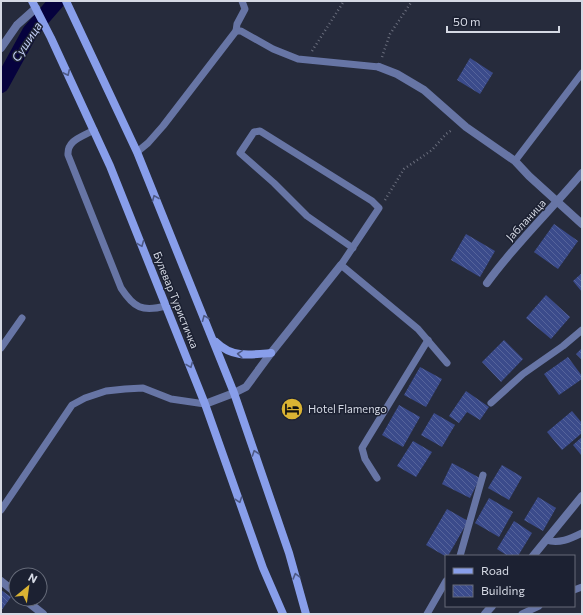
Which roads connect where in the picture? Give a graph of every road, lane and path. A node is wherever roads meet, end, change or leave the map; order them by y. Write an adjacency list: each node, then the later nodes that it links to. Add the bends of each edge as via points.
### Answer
1 (242, 1): 6 (lane, via 245,9 236,24)
2 (344, 1): 8 (path)
3 (412, 1): 9 (path, via 390,34)
4 (34, 4): 7 (street); 12 (main road, Булевар Туристичка, one-way to 12)
5 (68, 5): 13 (main road, Булевар Туристичка)
6 (236, 31): 8 (lane, via 241,31 273,49); 13 (lane, via 163,126)
7 (1, 48)
8 (307, 60): 9 (lane)
9 (379, 67): 11 (street, via 424,90)
10 (582, 73): 14 (lane)
11 (462, 124): 14 (street); 17 (path, via 446,134 432,150 404,169)
12 (94, 130): 22 (main road, Булевар Туристичка, one-way to 22); 22 (lane, via 70,144 68,155 121,288 132,303 142,308)
13 (137, 152): 25 (main road, Булевар Туристичка, one-way to 13)
14 (514, 162): 16 (street)
15 (582, 173): 16 (street, Јабланица)
16 (558, 202): 18 (street); 21 (street, Јабланица)
17 (378, 208): 19 (lane); 19 (lane, via 372,201 260,131 254,132 240,153 307,216)
18 (582, 224)
19 (353, 248): 20 (lane)
20 (341, 265): 26 (lane); 28 (street)
21 (487, 283)
22 (166, 306): 32 (main road, Булевар Туристичка, one-way to 32)
23 (22, 318): 27 (lane)
24 (582, 330): 31 (lane, via 522,374)
25 (213, 340): 28 (main road, one-way to 25, via 235,354 223,349); 30 (main road, Булевар Туристичка)
26 (428, 340): 29 (lane); 34 (lane, via 362,448 365,459)
27 (1, 348)
28 (271, 353): 30 (street, via 246,387)
29 (447, 363)
30 (234, 393): 32 (street); 46 (main road, Булевар Туристичка, one-way to 30, via 290,553)
31 (490, 403)
32 (205, 404): 36 (lane, via 171,399 143,388 106,391 85,398 72,405); 45 (main road, Булевар Туристичка, one-way to 45, via 263,568)
33 (483, 475): 39 (lane)
34 (377, 478)
35 (582, 496): 38 (street)
36 (1, 510)
37 (582, 533): 38 (lane, via 560,542)
38 (546, 540): 40 (street)
39 (460, 555)
40 (534, 555)
41 (445, 583): 47 (lane)
42 (34, 607): 44 (street)
43 (537, 607): 48 (lane)
44 (43, 614)
45 (283, 614)
46 (306, 614)
47 (427, 614)
48 (522, 614)

